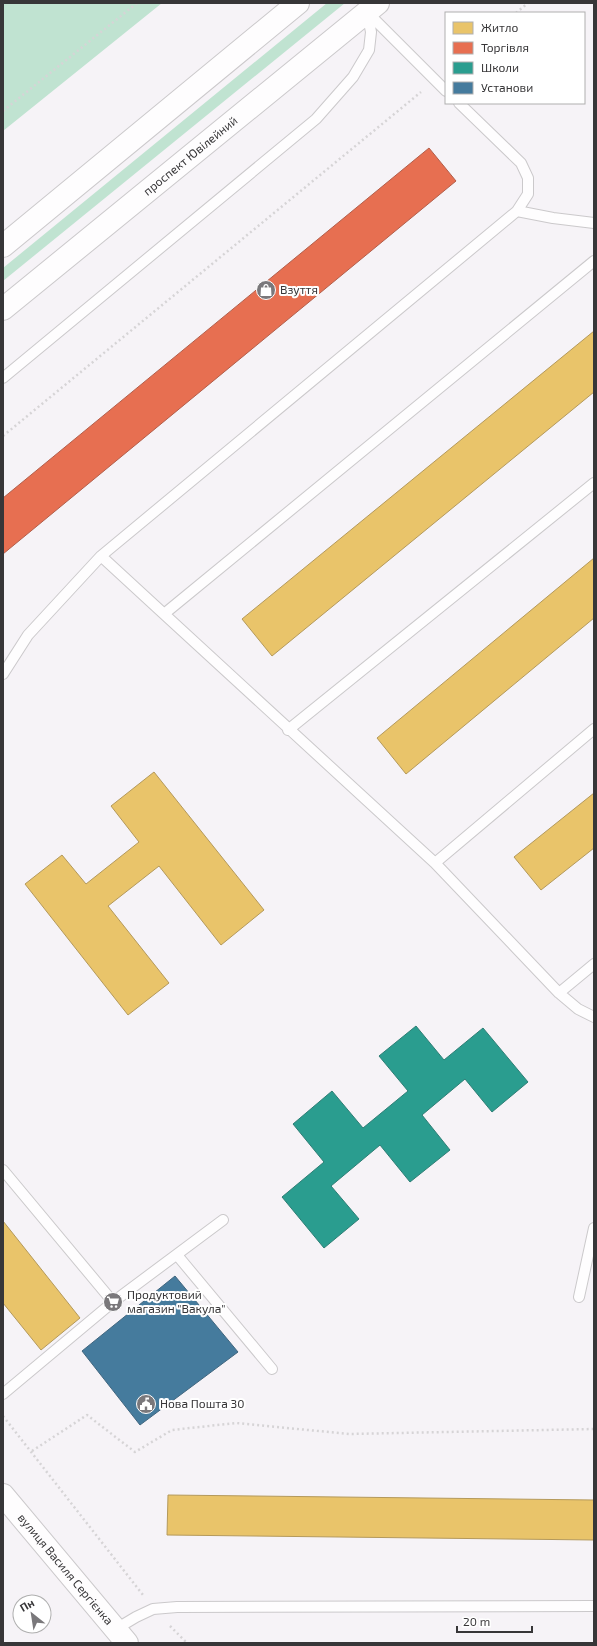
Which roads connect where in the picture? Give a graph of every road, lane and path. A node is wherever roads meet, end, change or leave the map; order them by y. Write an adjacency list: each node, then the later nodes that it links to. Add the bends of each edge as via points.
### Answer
1 (137, 3): 9 (path)
2 (298, 3): 12 (main road)
3 (528, 3): 5 (path)
4 (372, 7): 6 (lane); 14 (main road, проспект Ювілейний); 15 (lane, via 369,50 353,77 316,119)
5 (517, 12)
6 (435, 80): 7 (lane); 16 (path)
7 (445, 90)
8 (460, 104): 10 (lane, via 521,163 528,178 528,194)
9 (3, 111)
10 (517, 211): 11 (lane); 18 (lane)
11 (594, 223)
12 (3, 246)
13 (594, 261): 19 (lane)
14 (3, 309)
15 (3, 378)
16 (3, 436)
17 (594, 483): 22 (lane)
18 (101, 556): 19 (lane); 20 (lane, via 28,635)
19 (164, 614): 22 (lane)
20 (3, 674)
21 (594, 729): 23 (lane)
22 (288, 730): 23 (lane)
23 (435, 863): 25 (lane)
24 (594, 964): 25 (lane)
25 (559, 993): 26 (lane, via 578,1009)
26 (594, 1017)
27 (3, 1170): 32 (lane)
28 (223, 1220): 30 (lane)
29 (594, 1228): 31 (lane)
30 (177, 1255): 32 (lane); 33 (lane)
31 (579, 1297)
32 (113, 1302): 34 (lane)
33 (272, 1369)
34 (3, 1394)
35 (3, 1416): 37 (path)
36 (594, 1429): 37 (path, via 349,1434 236,1423 172,1430 135,1452 87,1415)
37 (32, 1451): 40 (path)
38 (3, 1496): 41 (main road, вулиця Василя Сергієнка)
39 (594, 1606): 40 (lane)
40 (153, 1609): 41 (lane, via 136,1617)
41 (121, 1636)

